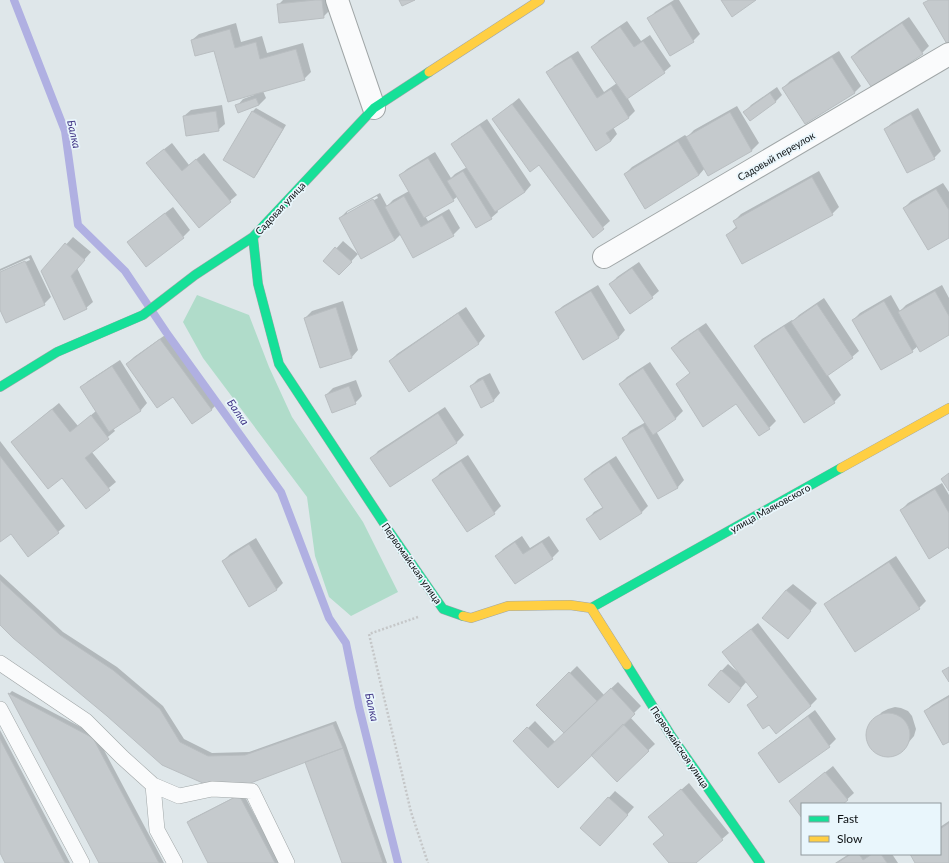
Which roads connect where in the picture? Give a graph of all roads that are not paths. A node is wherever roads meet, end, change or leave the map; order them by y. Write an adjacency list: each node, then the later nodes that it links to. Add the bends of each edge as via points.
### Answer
1 (337, 0): 4 (street)
2 (540, 0): 4 (street, Садовая улица)
3 (949, 54): 6 (street, Садовый переулок)
4 (374, 108): 5 (street, Садовая улица)
5 (253, 237): 7 (street, Садовая улица, via 195,275 144,315 57,352); 9 (street, Первомайская улица, via 258,284 279,364 443,609 471,618 508,606 570,604)
6 (604, 257)
7 (0, 387)
8 (949, 408): 9 (street, улица Маяковского)
9 (591, 608): 16 (street, Первомайская улица, via 670,734)
10 (0, 664): 12 (lane, via 86,721)
11 (0, 709): 13 (lane)
12 (153, 785): 14 (lane, via 158,830); 15 (lane, via 179,796 212,790 252,791)
13 (82, 863)
14 (175, 863)
15 (287, 863)
16 (760, 863)

